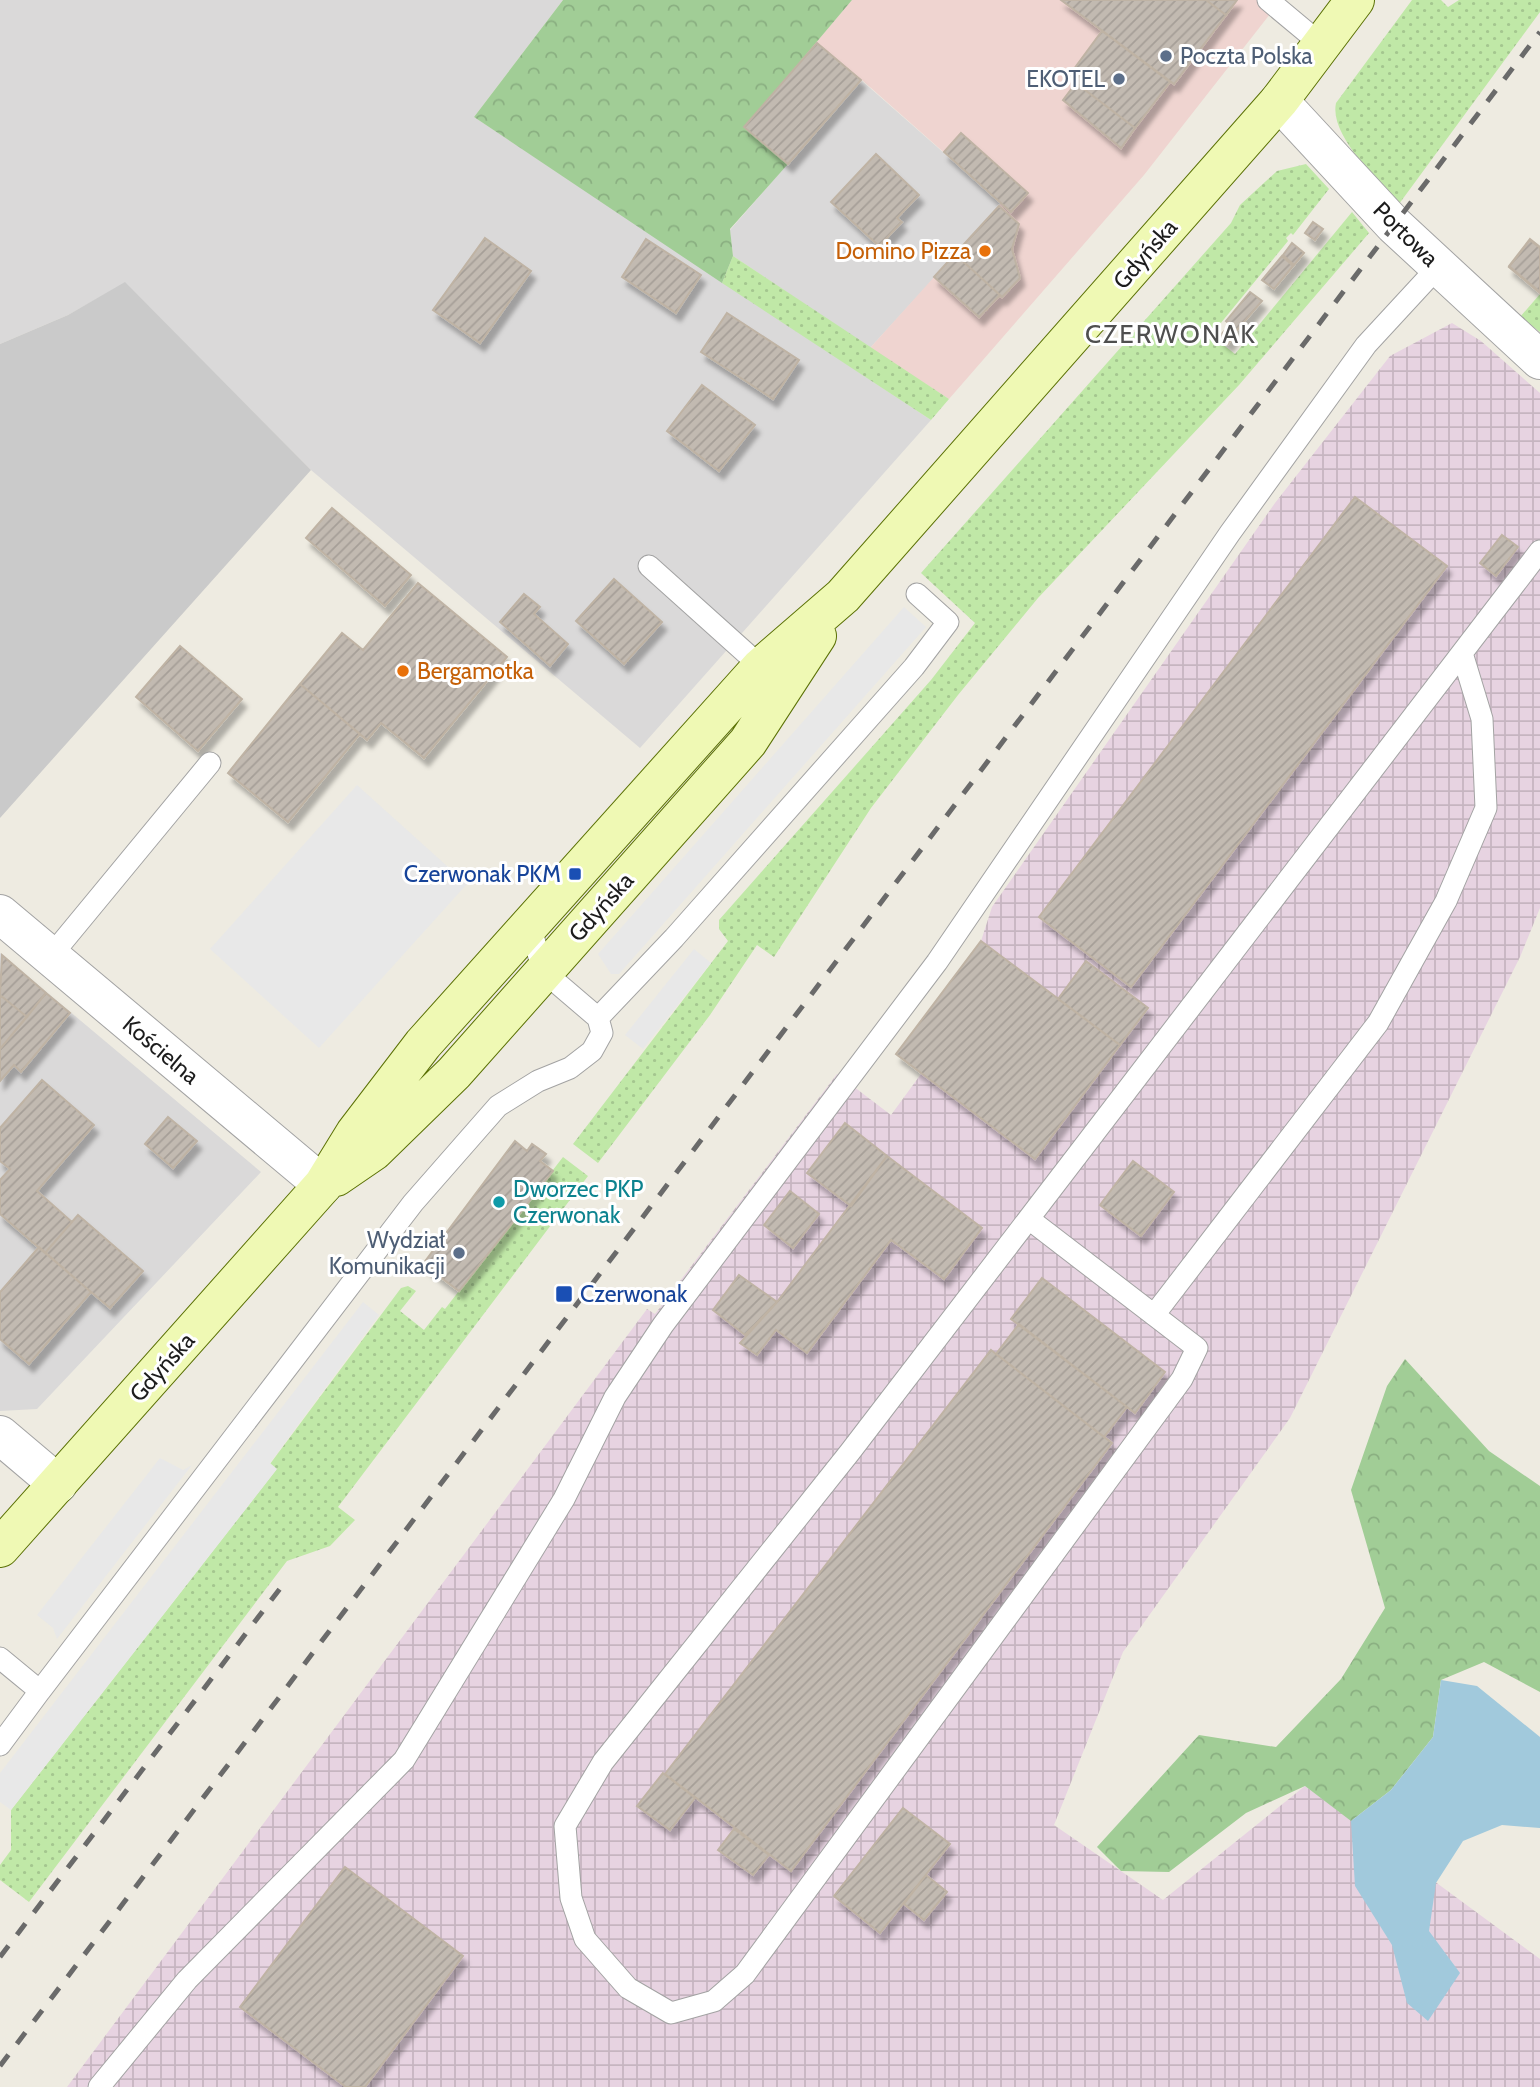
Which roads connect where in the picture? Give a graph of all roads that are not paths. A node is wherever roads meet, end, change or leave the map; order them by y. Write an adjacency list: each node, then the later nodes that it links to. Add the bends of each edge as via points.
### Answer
1 (1268, 0): 3 (lane)
2 (1355, 0): 3 (main road, Gdyńska)
3 (1322, 45): 4 (main road, Gdyńska)
4 (1279, 101): 5 (street, Portowa); 11 (main road, Gdyńska)
5 (1438, 267): 6 (street, Portowa); 27 (lane, via 1366,345 1230,533 937,962 663,1325 615,1397 564,1499 404,1760 187,1980)
6 (1540, 360)
7 (1540, 551): 10 (lane)
8 (649, 566): 11 (lane)
9 (917, 594): 17 (lane, via 948,622 914,667)
10 (1462, 653): 19 (lane); 20 (lane, via 1482,719 1486,807 1446,901 1378,1023)
11 (773, 676): 14 (main road, Gdyńska); 16 (main road, Gdyńska, via 748,742)
12 (210, 763): 15 (lane)
13 (0, 914): 15 (street, Kościelna)
14 (530, 925): 16 (lane); 18 (main road, Gdyńska, via 423,1044 355,1133)
15 (50, 957): 18 (street, Kościelna)
16 (544, 971): 17 (lane); 18 (main road, Gdyńska, via 454,1073 374,1151)
17 (598, 1018): 25 (lane, via 602,1033 592,1051 570,1068 498,1106 413,1203)
18 (323, 1185): 22 (main road, Gdyńska)
19 (1028, 1219): 20 (lane); 20 (lane, via 603,1762 565,1826 571,1898 585,1939 628,1988 671,2013 714,2001 746,1974 1182,1379 1197,1348)
20 (1154, 1315)
21 (0, 1435): 22 (street)
22 (58, 1484): 23 (main road, Gdyńska)
23 (0, 1548)
24 (0, 1658): 25 (lane)
25 (40, 1691): 26 (lane)
26 (0, 1745)
27 (99, 2087)

